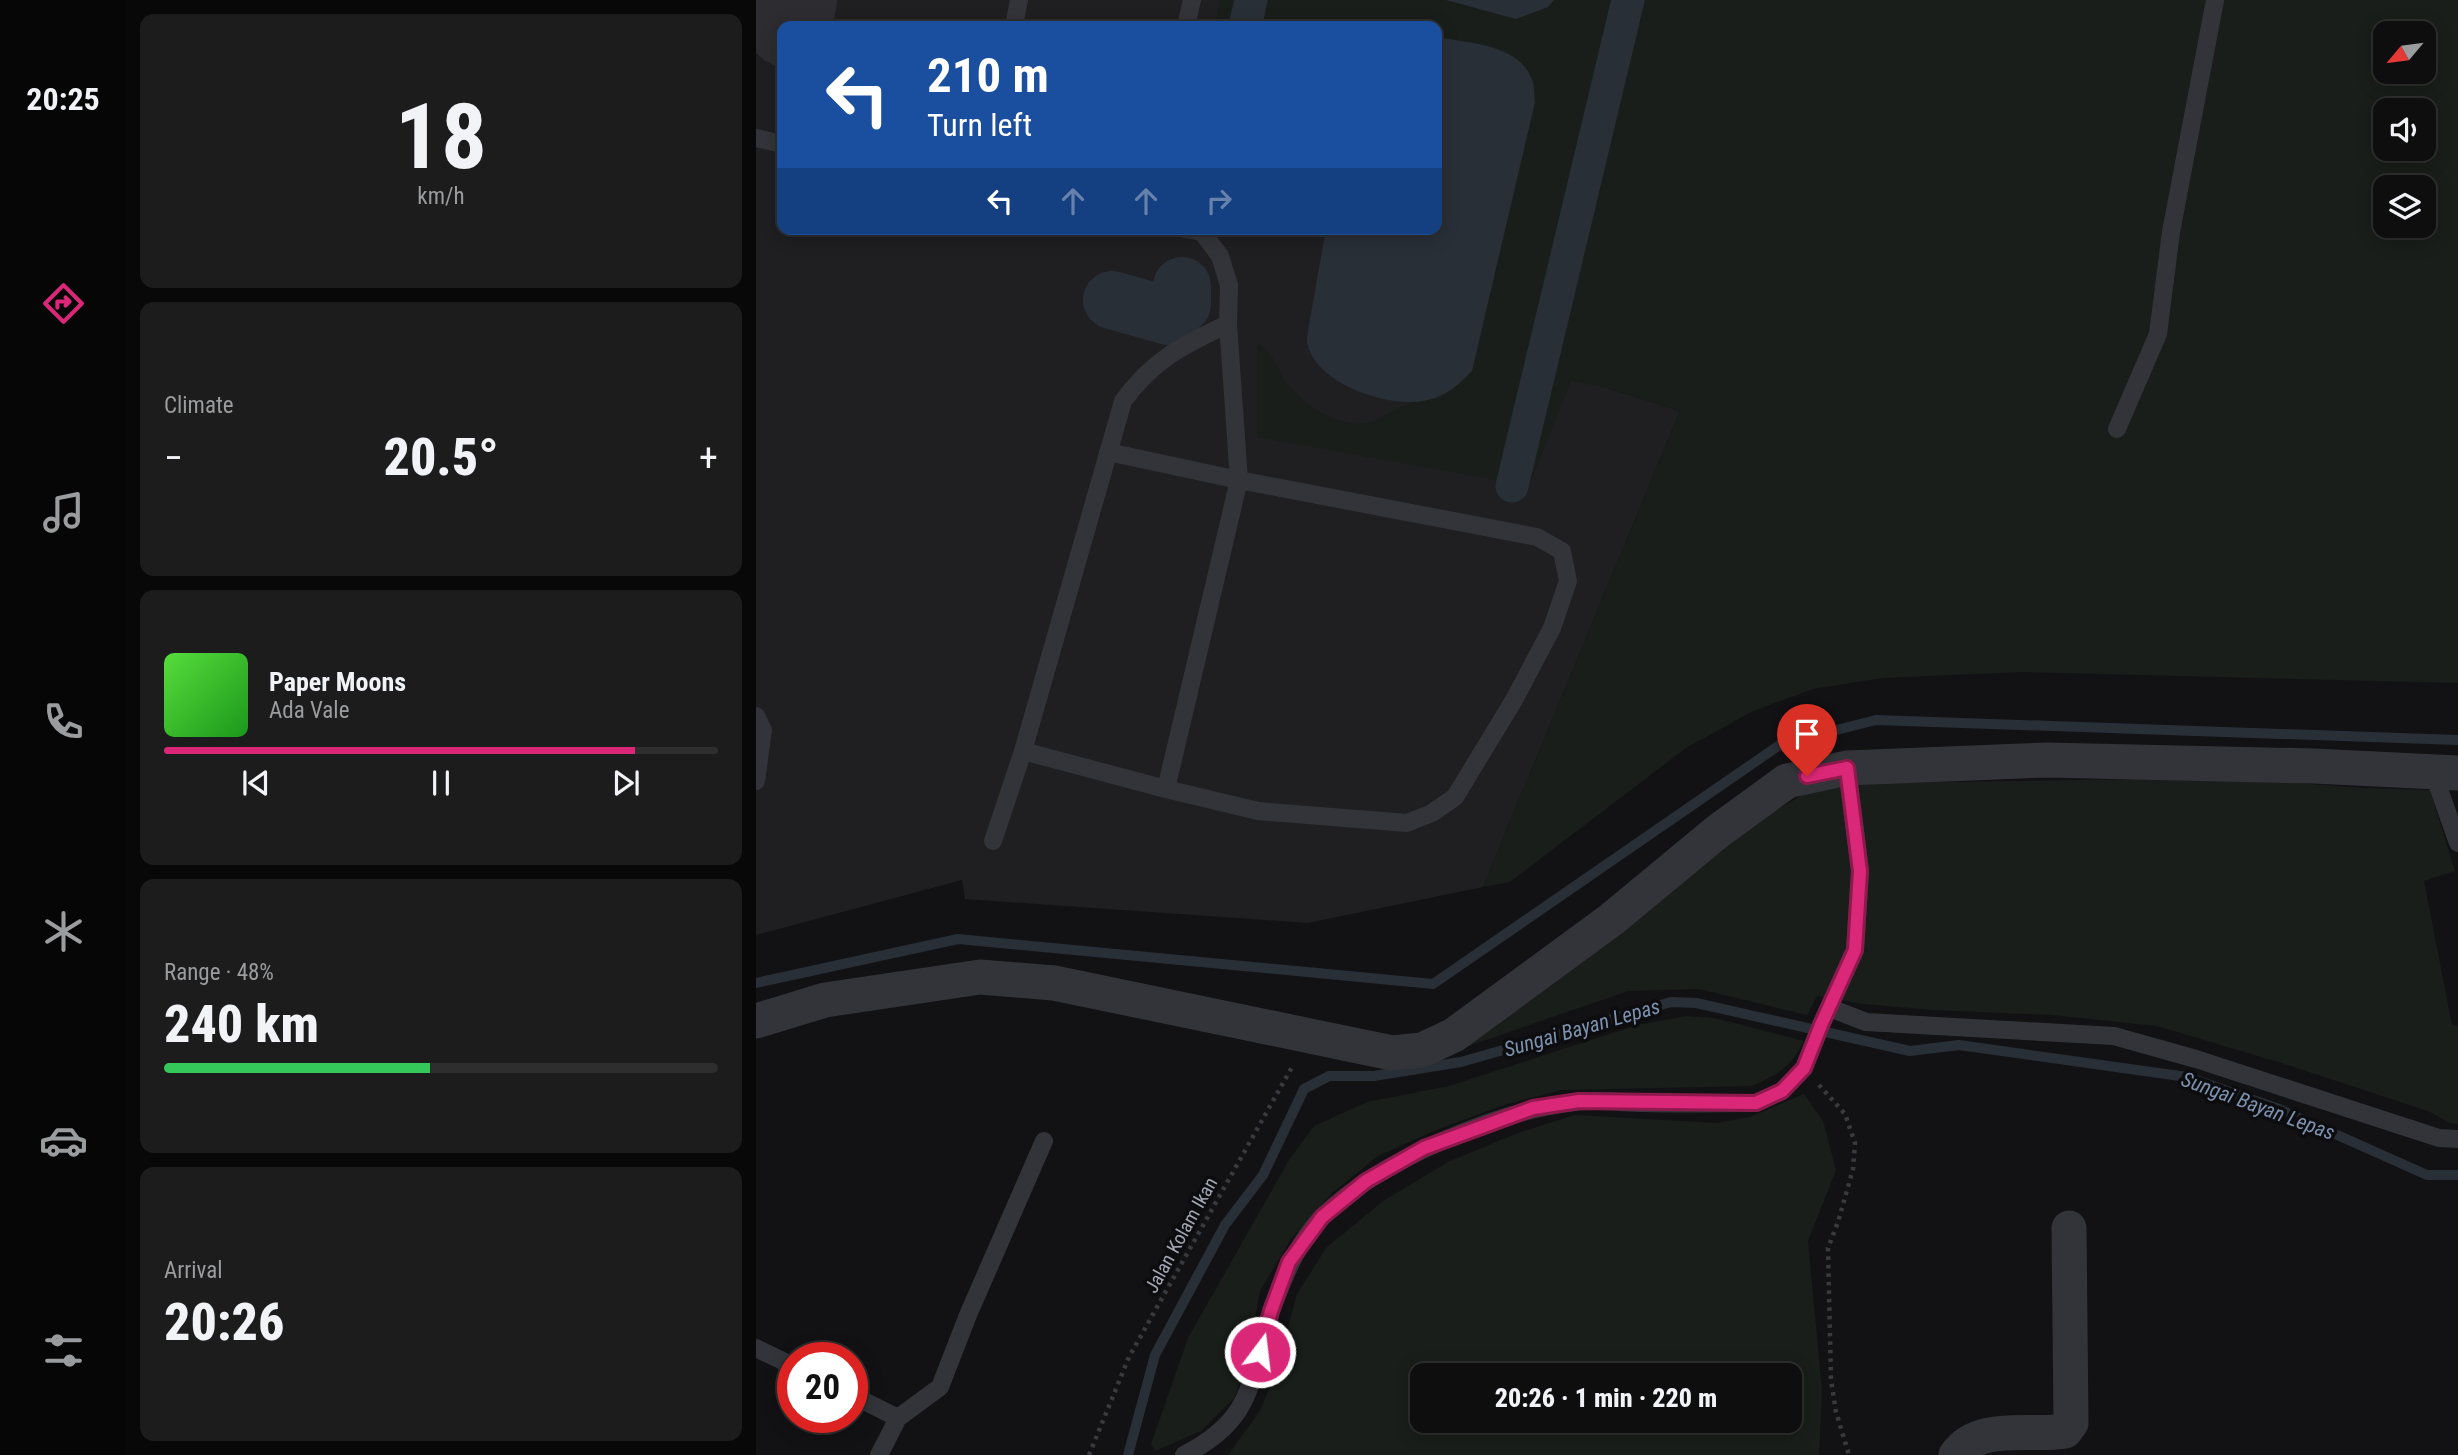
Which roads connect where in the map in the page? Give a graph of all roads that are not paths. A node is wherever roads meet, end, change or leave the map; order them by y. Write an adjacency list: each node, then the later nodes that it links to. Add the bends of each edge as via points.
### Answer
1 (1019, 0): 4 (lane)
2 (1192, 0): 5 (lane)
3 (2214, 0): 10 (lane, via 2171,232 2158,334)
4 (1015, 21)
5 (1187, 21)
6 (756, 138): 7 (lane)
7 (777, 143)
8 (1204, 235): 9 (lane, via 1220,256 1228,285)
9 (1228, 324): 11 (lane, via 1166,357 1141,377 1123,401); 12 (lane)
10 (2117, 429)
11 (1108, 452): 12 (lane); 14 (lane)
12 (1239, 480): 18 (lane); 18 (lane, via 1537,537 1562,551 1568,581 1552,628 1514,700 1455,797 1432,813 1407,823 1258,811)
13 (756, 716): 17 (lane, via 763,730)
14 (1023, 751): 18 (lane); 19 (lane)
15 (1847, 768): 16 (street, via 2047,760); 21 (lane, via 1860,871 1855,950); 22 (street, via 1787,781 1612,919 1454,1035 1422,1050 1392,1053 1054,983 980,978 825,1000)
16 (2446, 772): 20 (lane)
17 (756, 781)
18 (1166, 789)
19 (993, 841)
20 (2458, 843)
21 (1830, 1008): 23 (lane, via 1867,1022 2114,1036 2439,1138); 31 (lane, via 1807,1062 1782,1091 1756,1103 1579,1101 1533,1108 1424,1148 1366,1181 1322,1217 1289,1262 1248,1393 1236,1415 1206,1443)
22 (756, 1021)
23 (2458, 1139)
24 (1044, 1141): 29 (lane, via 940,1387)
25 (2070, 1228): 32 (street, via 2071,1423 2065,1431 2049,1434 2003,1432 1967,1442)
26 (756, 1349): 27 (lane)
27 (777, 1359)
28 (868, 1403): 29 (lane)
29 (898, 1418): 30 (lane)
30 (879, 1455)
31 (1184, 1455)
32 (1956, 1455)

